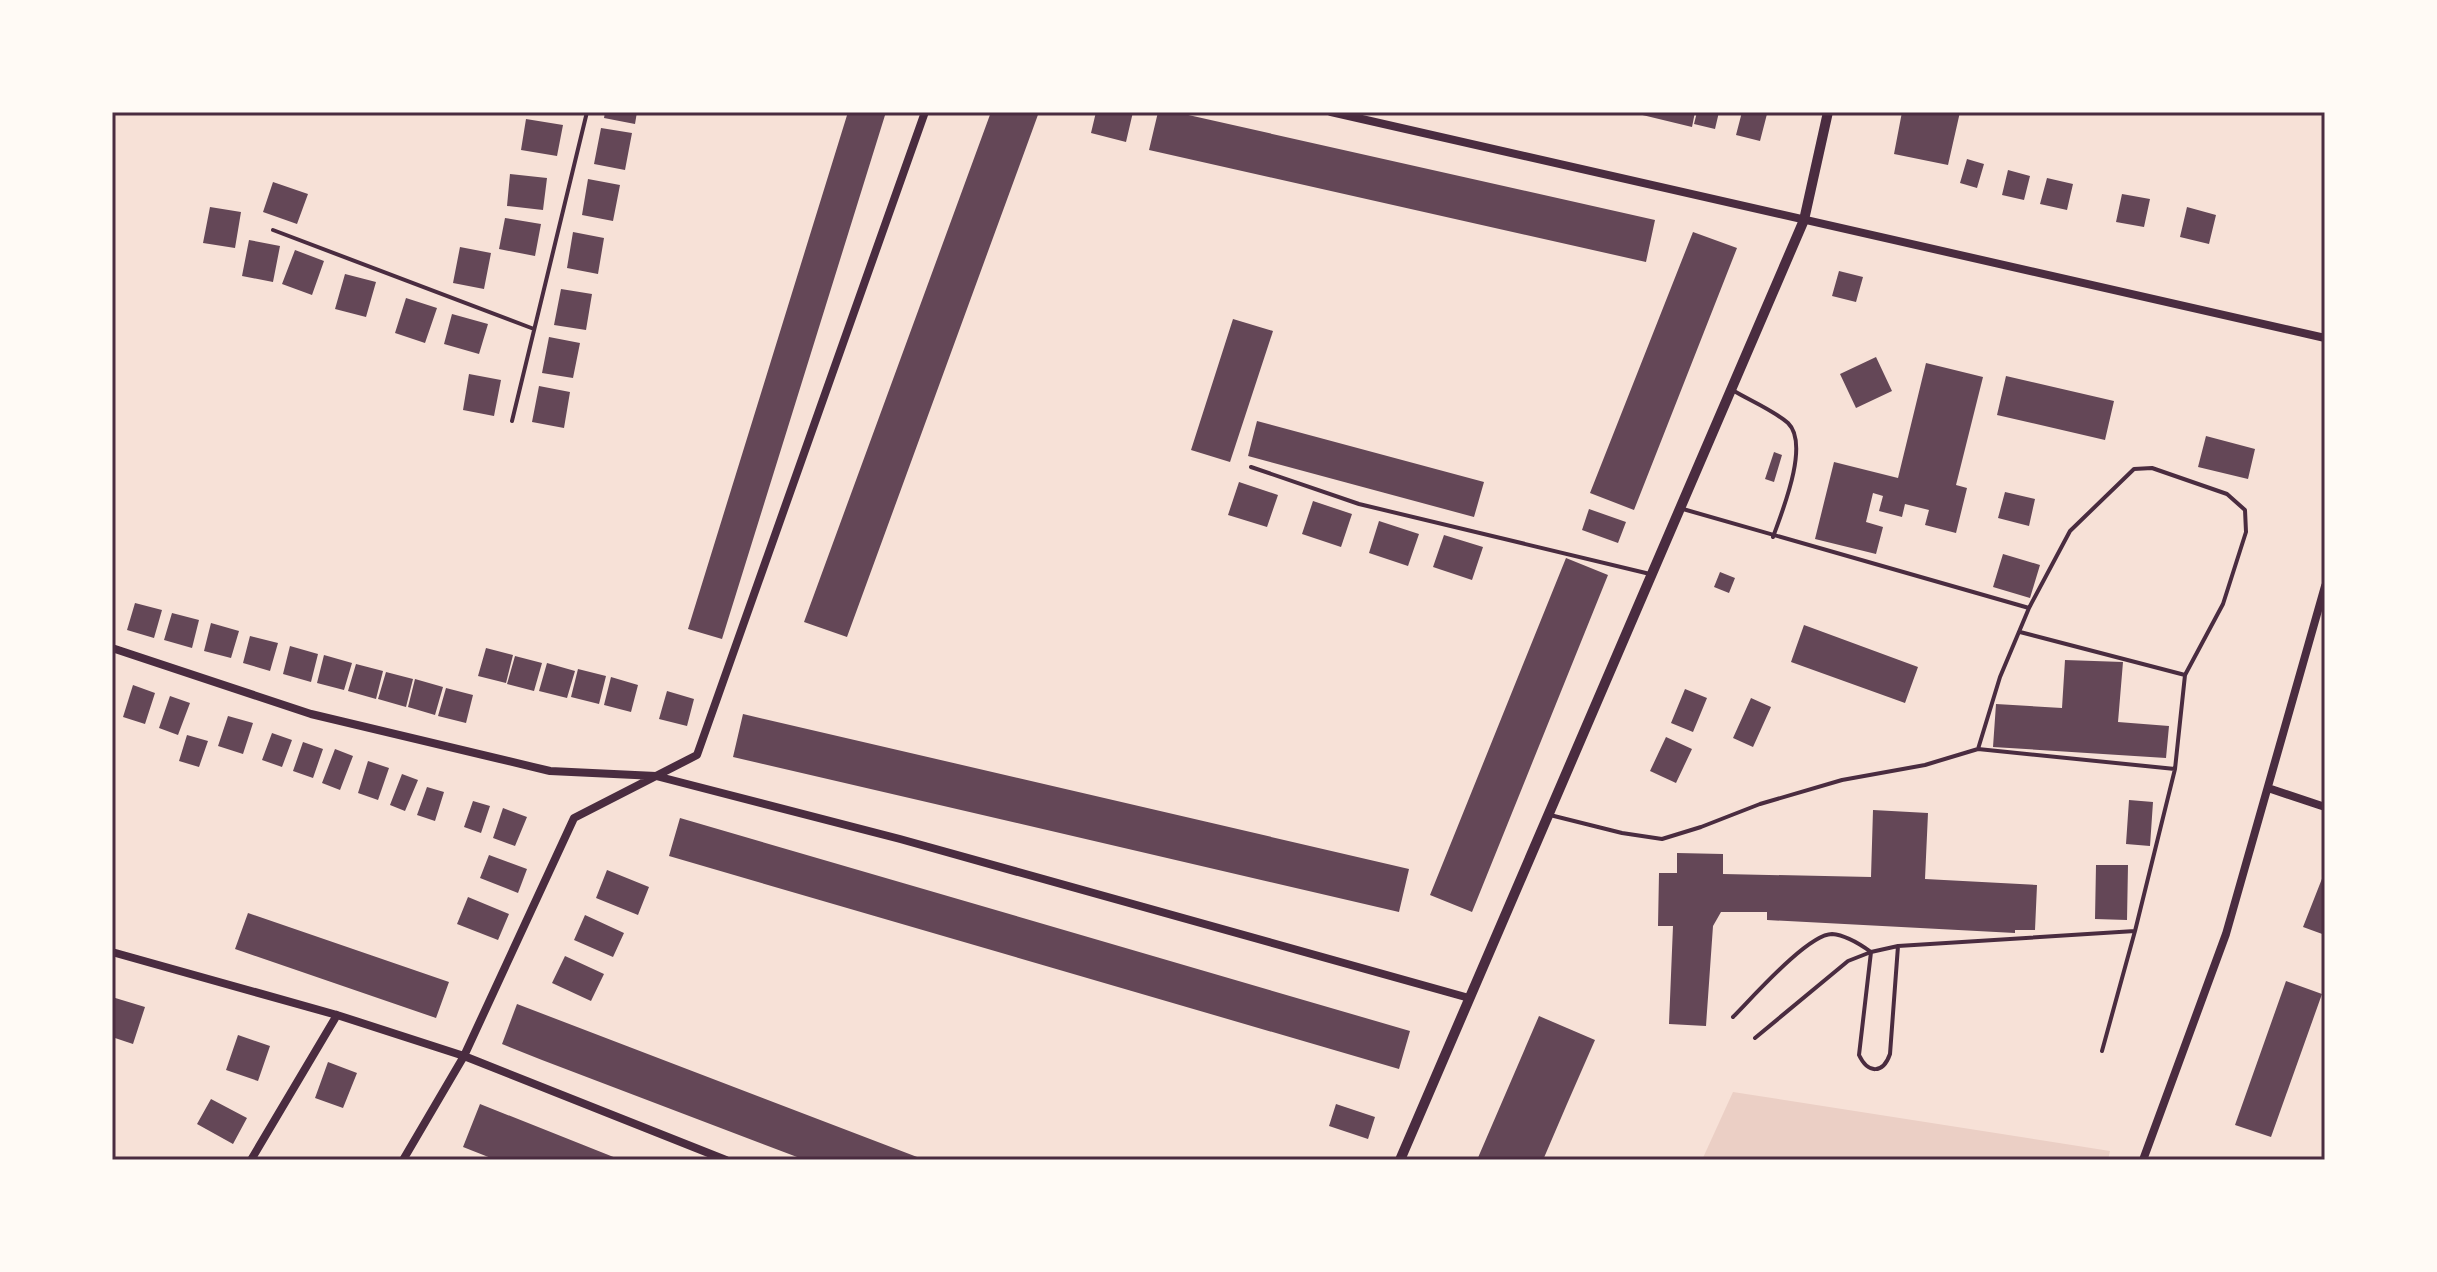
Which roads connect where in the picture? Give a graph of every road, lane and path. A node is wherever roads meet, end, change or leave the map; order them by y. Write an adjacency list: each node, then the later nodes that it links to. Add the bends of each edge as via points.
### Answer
1 (587, 112): 7 (lane)
2 (925, 112): 22 (street, via 697,755)
3 (1331, 112): 5 (street)
4 (1828, 112): 5 (street)
5 (1804, 220): 8 (street); 9 (street)
6 (273, 230): 7 (lane)
7 (534, 329): 10 (lane)
8 (2325, 338)
9 (1731, 390): 12 (street); 13 (lane, via 1789,424 1798,440 1790,488)
10 (512, 421)
11 (1251, 467): 14 (lane, via 1359,504)
12 (1680, 509): 13 (lane); 14 (street)
13 (1773, 537): 16 (lane)
14 (1652, 575): 25 (street)
15 (2325, 586): 23 (street)
16 (2029, 608): 17 (lane); 19 (lane, via 2070,531 2134,469 2152,468 2227,494 2245,510 2246,532 2223,604)
17 (2020, 632): 19 (lane); 20 (lane)
18 (112, 648): 22 (street, via 311,714 550,771)
19 (2185, 675): 21 (lane)
20 (1978, 749): 21 (lane); 25 (lane, via 1829,784 1662,839)
21 (2175, 769): 26 (lane)
22 (656, 776): 30 (street); 35 (street, via 574,818)
23 (2268, 788): 24 (street); 40 (street, via 2226,934)
24 (2325, 807)
25 (1549, 815): 30 (street)
26 (2135, 931): 27 (lane); 34 (lane)
27 (1898, 946): 29 (lane); 29 (lane, via 1890,1054 1879,1069 1871,1069 1859,1055)
28 (112, 952): 31 (street)
29 (1871, 952): 32 (lane, via 1830,934 1809,942); 33 (lane, via 1848,961)
30 (1469, 998): 39 (street)
31 (337, 1015): 35 (street); 36 (street)
32 (1733, 1017)
33 (1755, 1038)
34 (2102, 1051)
35 (464, 1056): 37 (street); 38 (street)
36 (251, 1160)
37 (403, 1160)
38 (726, 1160)
39 (1400, 1160)
40 (2143, 1160)

